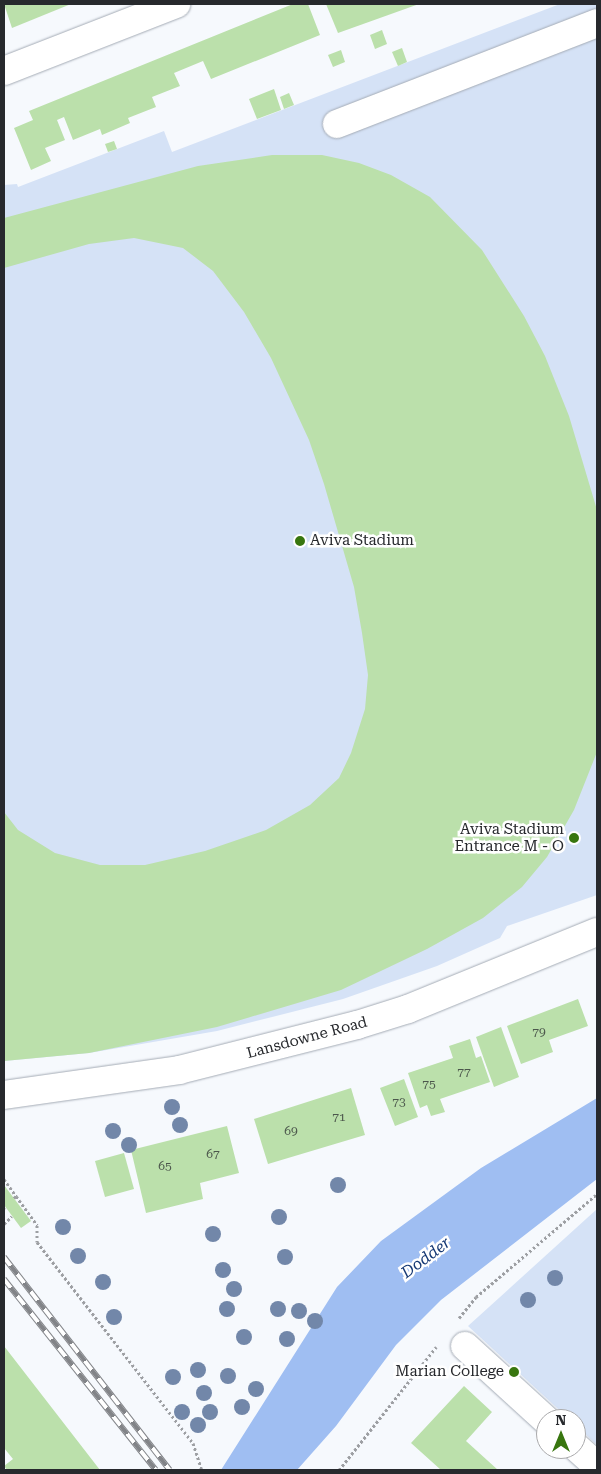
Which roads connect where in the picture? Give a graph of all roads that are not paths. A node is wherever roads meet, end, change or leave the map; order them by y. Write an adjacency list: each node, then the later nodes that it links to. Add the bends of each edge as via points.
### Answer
1 (176, 4): 3 (street)
2 (597, 23): 4 (street)
3 (4, 71)
4 (337, 124)
5 (597, 932): 6 (street, Lansdowne Road, via 408,1009 357,1024 179,1070)
6 (4, 1096)
7 (465, 1346): 8 (street)
8 (536, 1411)
9 (586, 1456): 10 (street)
10 (597, 1466)

